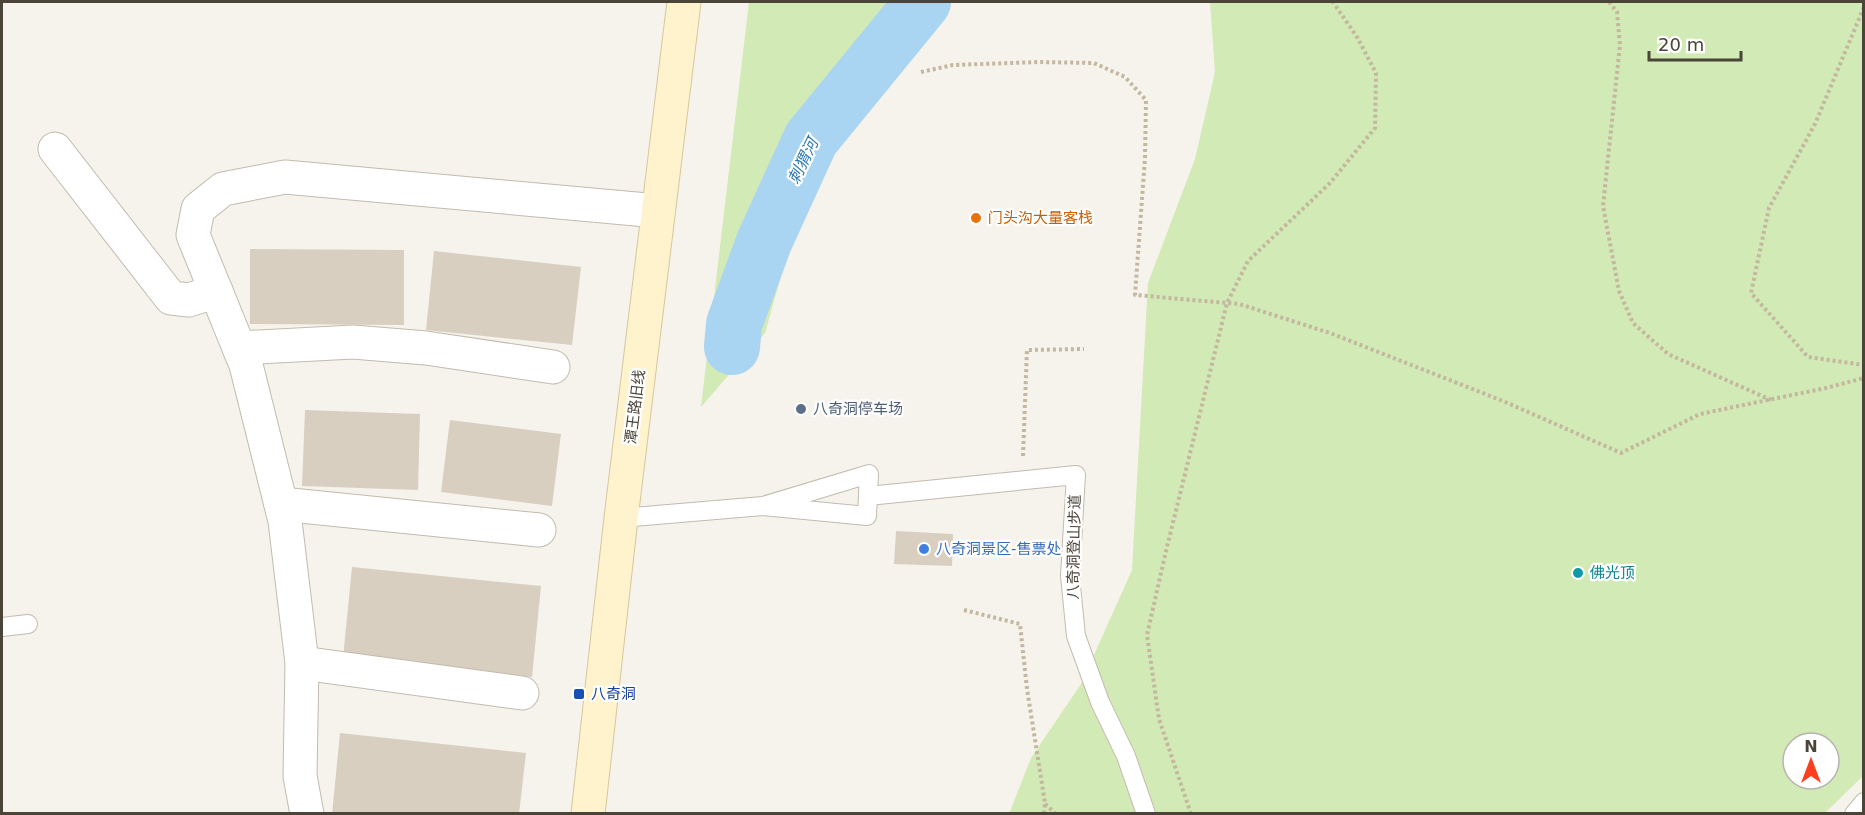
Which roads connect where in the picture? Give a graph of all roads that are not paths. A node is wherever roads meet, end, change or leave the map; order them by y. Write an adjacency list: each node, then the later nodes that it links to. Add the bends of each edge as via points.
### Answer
1 (684, 2): 3 (main road, 潭王路旧线)
2 (55, 149): 4 (street, via 171,298 189,300)
3 (658, 211): 4 (street, via 285,177 223,189 198,209 193,235); 10 (main road, 潭王路旧线)
4 (216, 291): 5 (street)
5 (239, 348): 6 (street, via 353,342 426,348); 8 (street)
6 (553, 367)
7 (868, 496): 9 (lane, via 867,516); 9 (lane, via 869,474); 19 (lane, 八奇洞登山步道, via 1076,475 1071,576 1076,636)
8 (281, 504): 11 (street); 14 (street)
9 (763, 506): 10 (lane)
10 (621, 518): 18 (main road, 潭王路旧线)
11 (539, 530)
12 (28, 624): 13 (lane)
13 (2, 627)
14 (302, 663): 15 (street); 17 (street, via 300,776)
15 (522, 693)
16 (1863, 802): 20 (lane)
17 (307, 813)
18 (588, 813)
19 (1146, 813)
20 (1854, 813)

